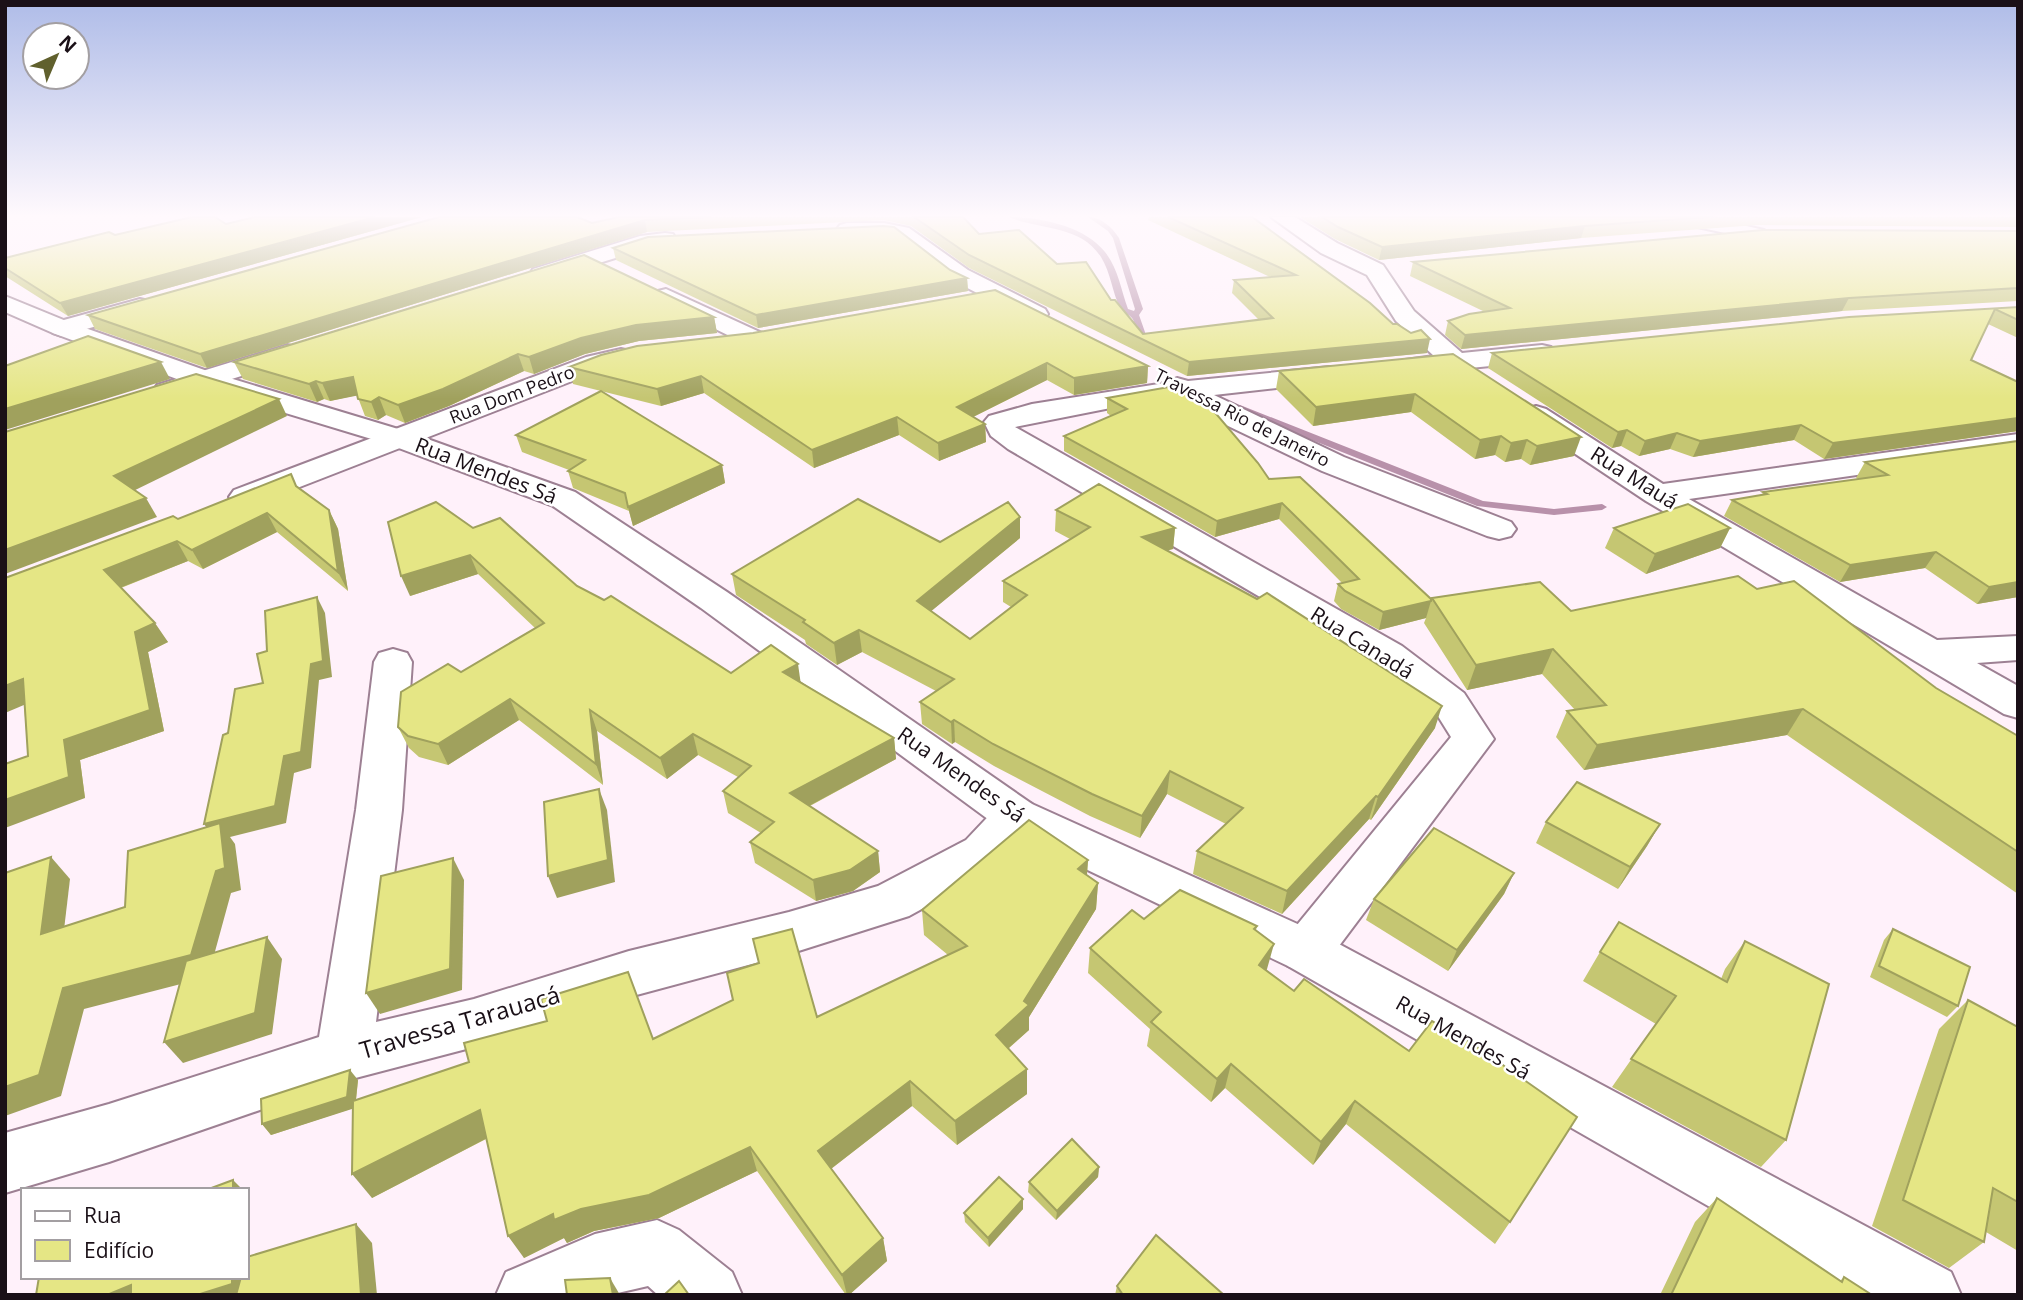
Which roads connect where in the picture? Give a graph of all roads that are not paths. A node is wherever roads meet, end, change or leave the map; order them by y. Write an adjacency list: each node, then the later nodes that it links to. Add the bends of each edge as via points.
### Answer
1 (529, 278): 4 (street)
2 (965, 278): 6 (street)
3 (1391, 278): 16 (street, via 1405,316)
4 (525, 279)
5 (648, 287): 12 (street, via 768,336)
6 (999, 295): 8 (street); 10 (street)
7 (167, 299): 11 (street)
8 (960, 302)
9 (5, 303): 11 (street, Rua Mendes Sá)
10 (1060, 326)
11 (62, 328): 20 (street, Rua Mendes Sá)
12 (704, 344)
13 (308, 346): 20 (street)
14 (1566, 351): 16 (street)
15 (640, 352): 25 (street, Rua Dom Pedro, via 595,363)
16 (1456, 362): 17 (street); 21 (street)
17 (1388, 369)
18 (1146, 370): 22 (street, Travessa Rio de Janeiro)
19 (1347, 373): 22 (street)
20 (203, 379): 23 (street); 25 (street, Rua Mendes Sá)
21 (1489, 384)
22 (1183, 388): 29 (street, Travessa Rio de Janeiro, via 1236,419 1333,464); 35 (street, Rua Canadá, via 999,422 1001,430 1388,656 1450,703 1473,739)
23 (150, 396)
24 (1512, 399): 27 (street, Rua Mauá)
25 (398, 438): 28 (street, Rua Dom Pedro); 34 (street, Rua Mendes Sá, via 564,499)
26 (2018, 443): 27 (street)
27 (1657, 494): 31 (street, Rua Mauá)
28 (220, 507)
29 (1499, 529)
30 (2018, 648): 31 (street)
31 (1929, 653): 33 (street, Rua Mauá)
32 (393, 662): 36 (street, via 379,810)
33 (2018, 704)
34 (1016, 816): 35 (street, Rua Mendes Sá); 36 (street, Travessa Tarauacá, via 983,853 892,902 474,1023)
35 (1306, 951): 40 (street, Rua Mendes Sá)
36 (344, 1055): 37 (street, Travessa Tarauacá)
37 (5, 1163)
38 (529, 1295): 39 (street, via 595,1266 657,1252)
39 (709, 1295)
40 (1928, 1295)

